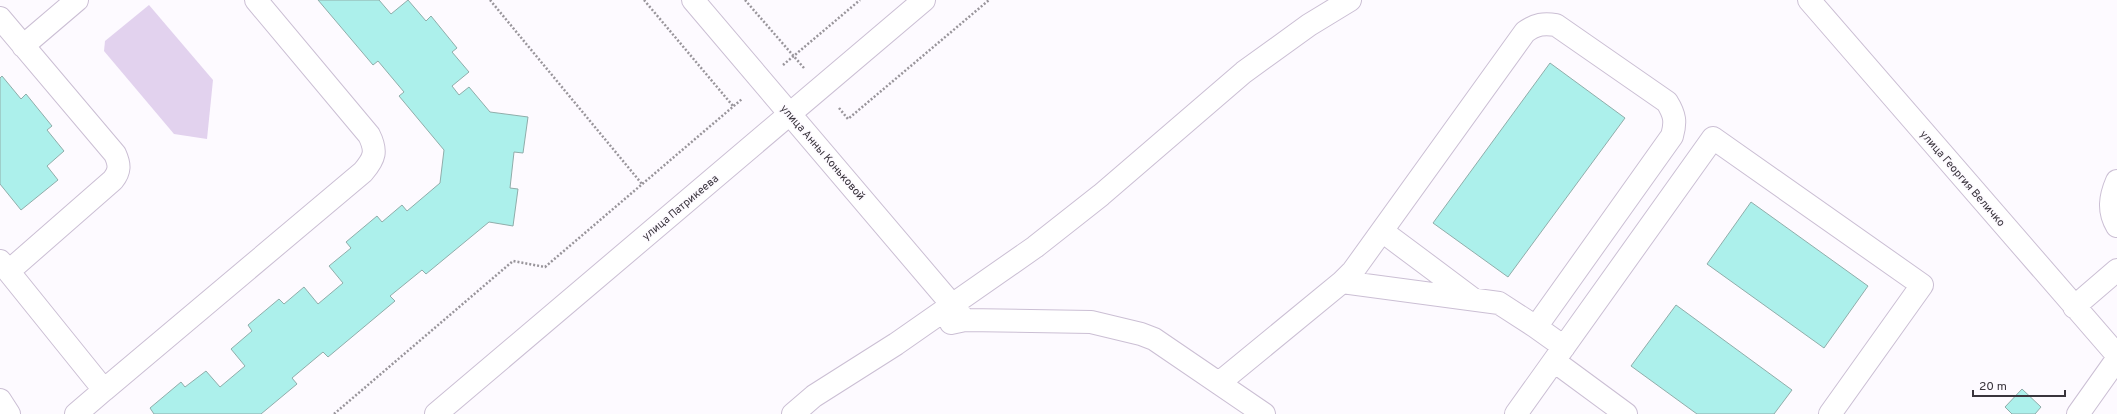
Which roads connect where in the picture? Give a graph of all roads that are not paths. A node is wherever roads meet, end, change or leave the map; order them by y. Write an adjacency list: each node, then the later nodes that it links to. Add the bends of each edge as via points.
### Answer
1 (77, 0): 8 (street)
2 (256, 0): 24 (street, via 369,135 374,146 372,162 364,172)
3 (693, 0): 9 (street, улица Анны Коньковой)
4 (924, 0): 9 (street, улица Патрикеева)
5 (1350, 0): 18 (street, via 1309,25 1244,72 1101,196 1035,247)
6 (1809, 0): 17 (street, улица Георгия Величко)
7 (0, 18): 8 (street)
8 (23, 46): 13 (street, via 115,154 119,163 119,173)
9 (790, 114): 18 (street, улица Анны Коньковой); 28 (street, улица Патрикеева)
10 (2117, 181): 11 (street, via 2110,208)
11 (2117, 226)
12 (1382, 231): 15 (street); 16 (street); 19 (street, via 1526,32 1534,26 1546,23 1556,25 1667,102 1674,112 1676,124 1672,136)
13 (4, 266): 24 (street)
14 (2117, 270): 17 (street)
15 (1342, 282): 16 (street); 23 (street)
16 (1474, 300): 19 (street, via 1499,303)
17 (2074, 307): 21 (street, улица Георгия Величко)
18 (959, 312): 23 (street, via 1091,322 1127,329 1154,339); 29 (street, via 896,344 820,392)
19 (1536, 327): 20 (street)
20 (1559, 354): 31 (street); 32 (street); 33 (street, via 1713,138 1922,285)
21 (2117, 355)
22 (2117, 359): 34 (street)
23 (1219, 383): 30 (street)
24 (104, 390): 27 (street)
25 (0, 400): 26 (street)
26 (9, 414)
27 (76, 414)
28 (436, 414)
29 (793, 414)
30 (1264, 414)
31 (1516, 414)
32 (1626, 414)
33 (1830, 414)
34 (2078, 414)

